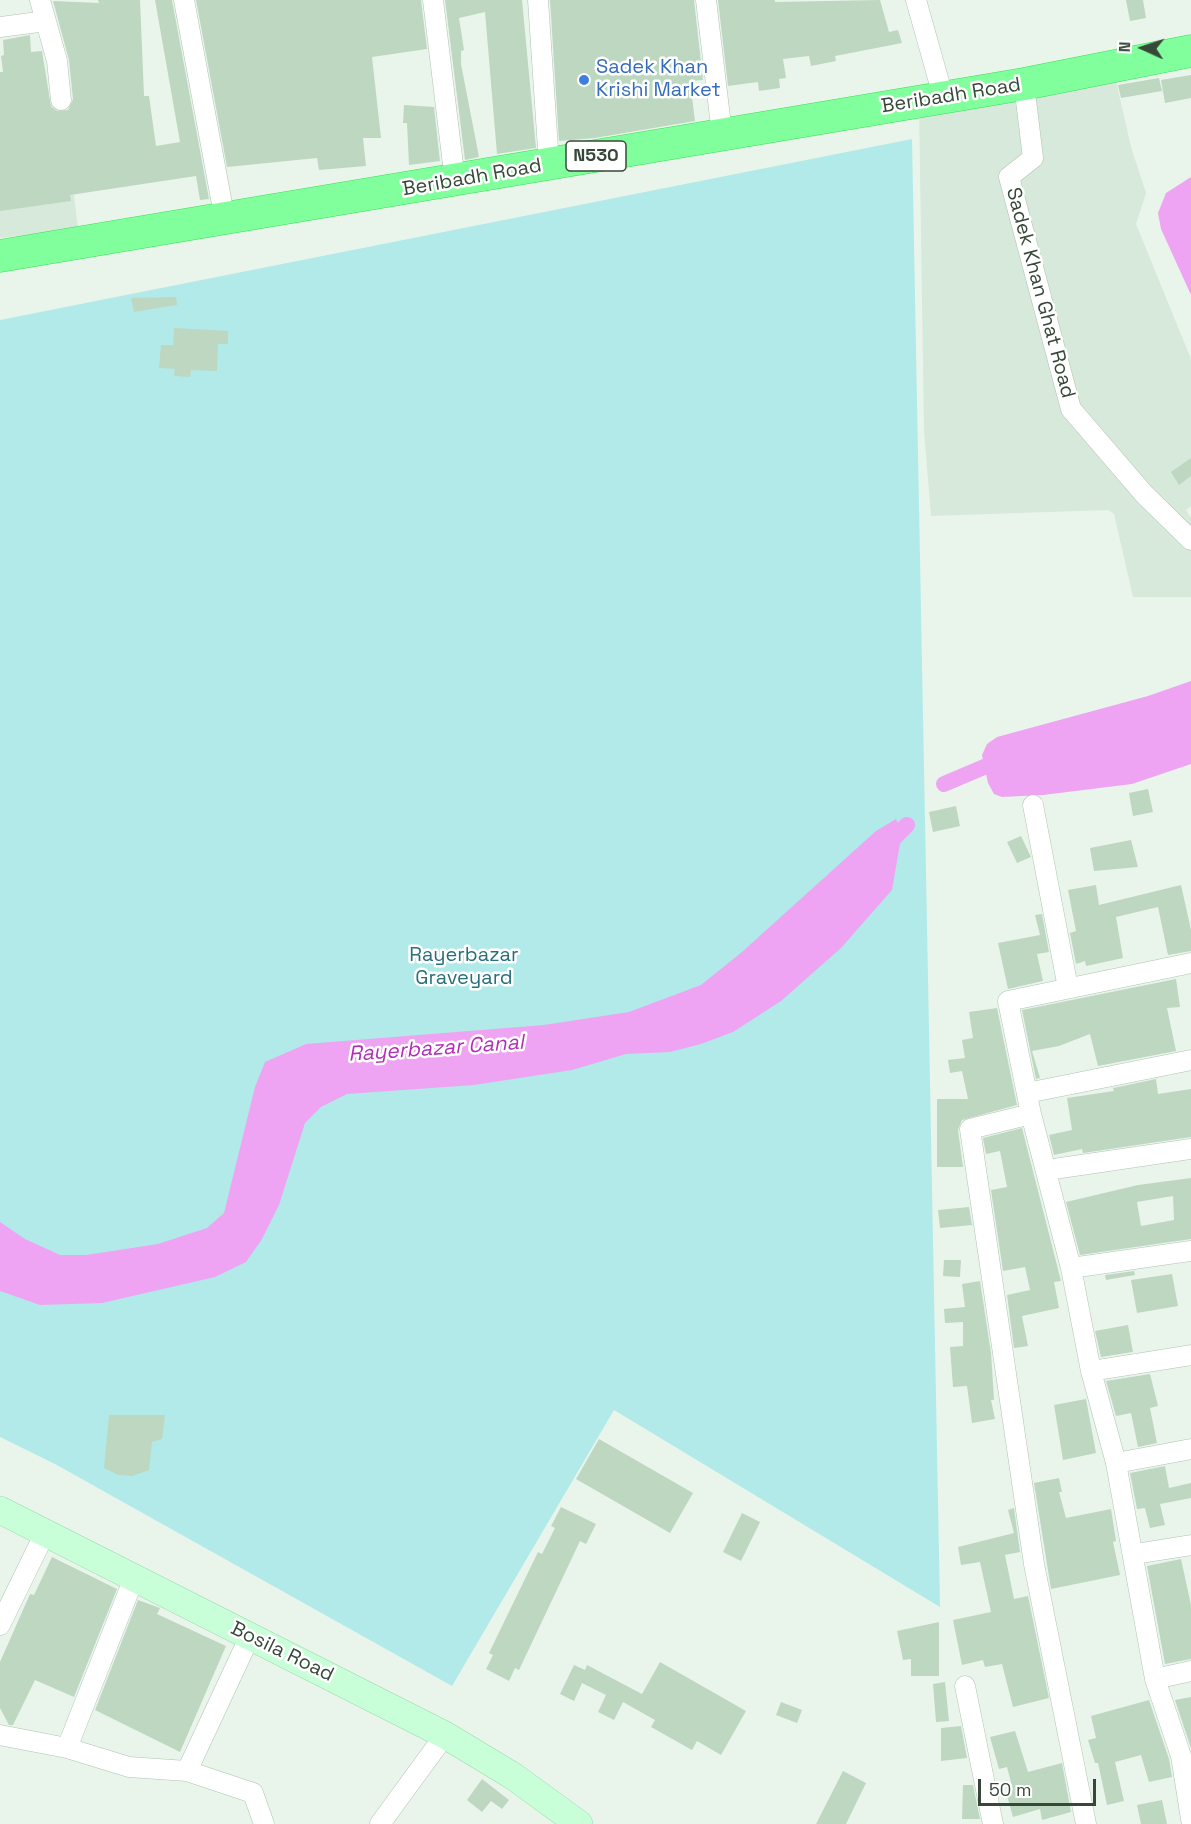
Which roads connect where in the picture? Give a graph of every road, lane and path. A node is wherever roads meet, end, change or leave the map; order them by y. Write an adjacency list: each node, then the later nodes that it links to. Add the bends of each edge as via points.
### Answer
1 (40, 0): 7 (street)
2 (184, 0): 16 (street)
3 (433, 0): 15 (street)
4 (538, 0): 14 (street)
5 (706, 0): 13 (street)
6 (916, 0): 11 (street)
7 (46, 21): 8 (street); 12 (street, via 57,62)
8 (0, 27)
9 (1191, 51): 10 (highway, Beribadh Road / N530)
10 (1024, 84): 11 (highway, Beribadh Road / N530); 18 (street, Sadek Khan Ghat Road, via 1033,158 1009,177 1071,409 1144,494)
11 (943, 96): 13 (highway, Beribadh Road / N530)
12 (61, 100)
13 (722, 134): 14 (highway, Beribadh Road / N530)
14 (549, 164): 15 (highway, Beribadh Road / N530)
15 (455, 181): 16 (highway, Beribadh Road / N530)
16 (225, 220): 17 (highway, Beribadh Road / N530)
17 (0, 256)
18 (1191, 540)
19 (1034, 805): 21 (street)
20 (1191, 963): 21 (street)
21 (1068, 988): 23 (street, via 1008,1001)
22 (1191, 1060): 23 (street)
23 (1027, 1093): 24 (street)
24 (1031, 1114): 26 (street); 54 (street, via 970,1129 1034,1564)
25 (1191, 1149): 26 (street)
26 (1047, 1170): 28 (street)
27 (1191, 1251): 28 (street)
28 (1071, 1268): 30 (street)
29 (1191, 1355): 30 (street)
30 (1091, 1371): 32 (street)
31 (1191, 1449): 32 (street)
32 (1116, 1463): 36 (street)
33 (0, 1510): 34 (main road, Bosila Road)
34 (45, 1533): 37 (main road, Bosila Road); 38 (street)
35 (1191, 1545): 36 (street)
36 (1135, 1554): 41 (street)
37 (134, 1578): 39 (main road, Bosila Road); 45 (street)
38 (0, 1625)
39 (250, 1636): 44 (main road, Bosila Road); 47 (street)
40 (1191, 1671): 41 (street)
41 (1155, 1679): 46 (street)
42 (965, 1686): 53 (street)
43 (0, 1735): 45 (street)
44 (446, 1735): 48 (main road, Bosila Road, via 474,1751); 51 (street)
45 (67, 1748): 47 (street, via 129,1767)
46 (1186, 1754): 49 (street)
47 (187, 1771): 50 (street, via 253,1793)
48 (561, 1816): 52 (main road, Bosila Road)
49 (1191, 1819)
50 (264, 1824)
51 (380, 1824)
52 (579, 1824)
53 (993, 1824)
54 (1086, 1824)

